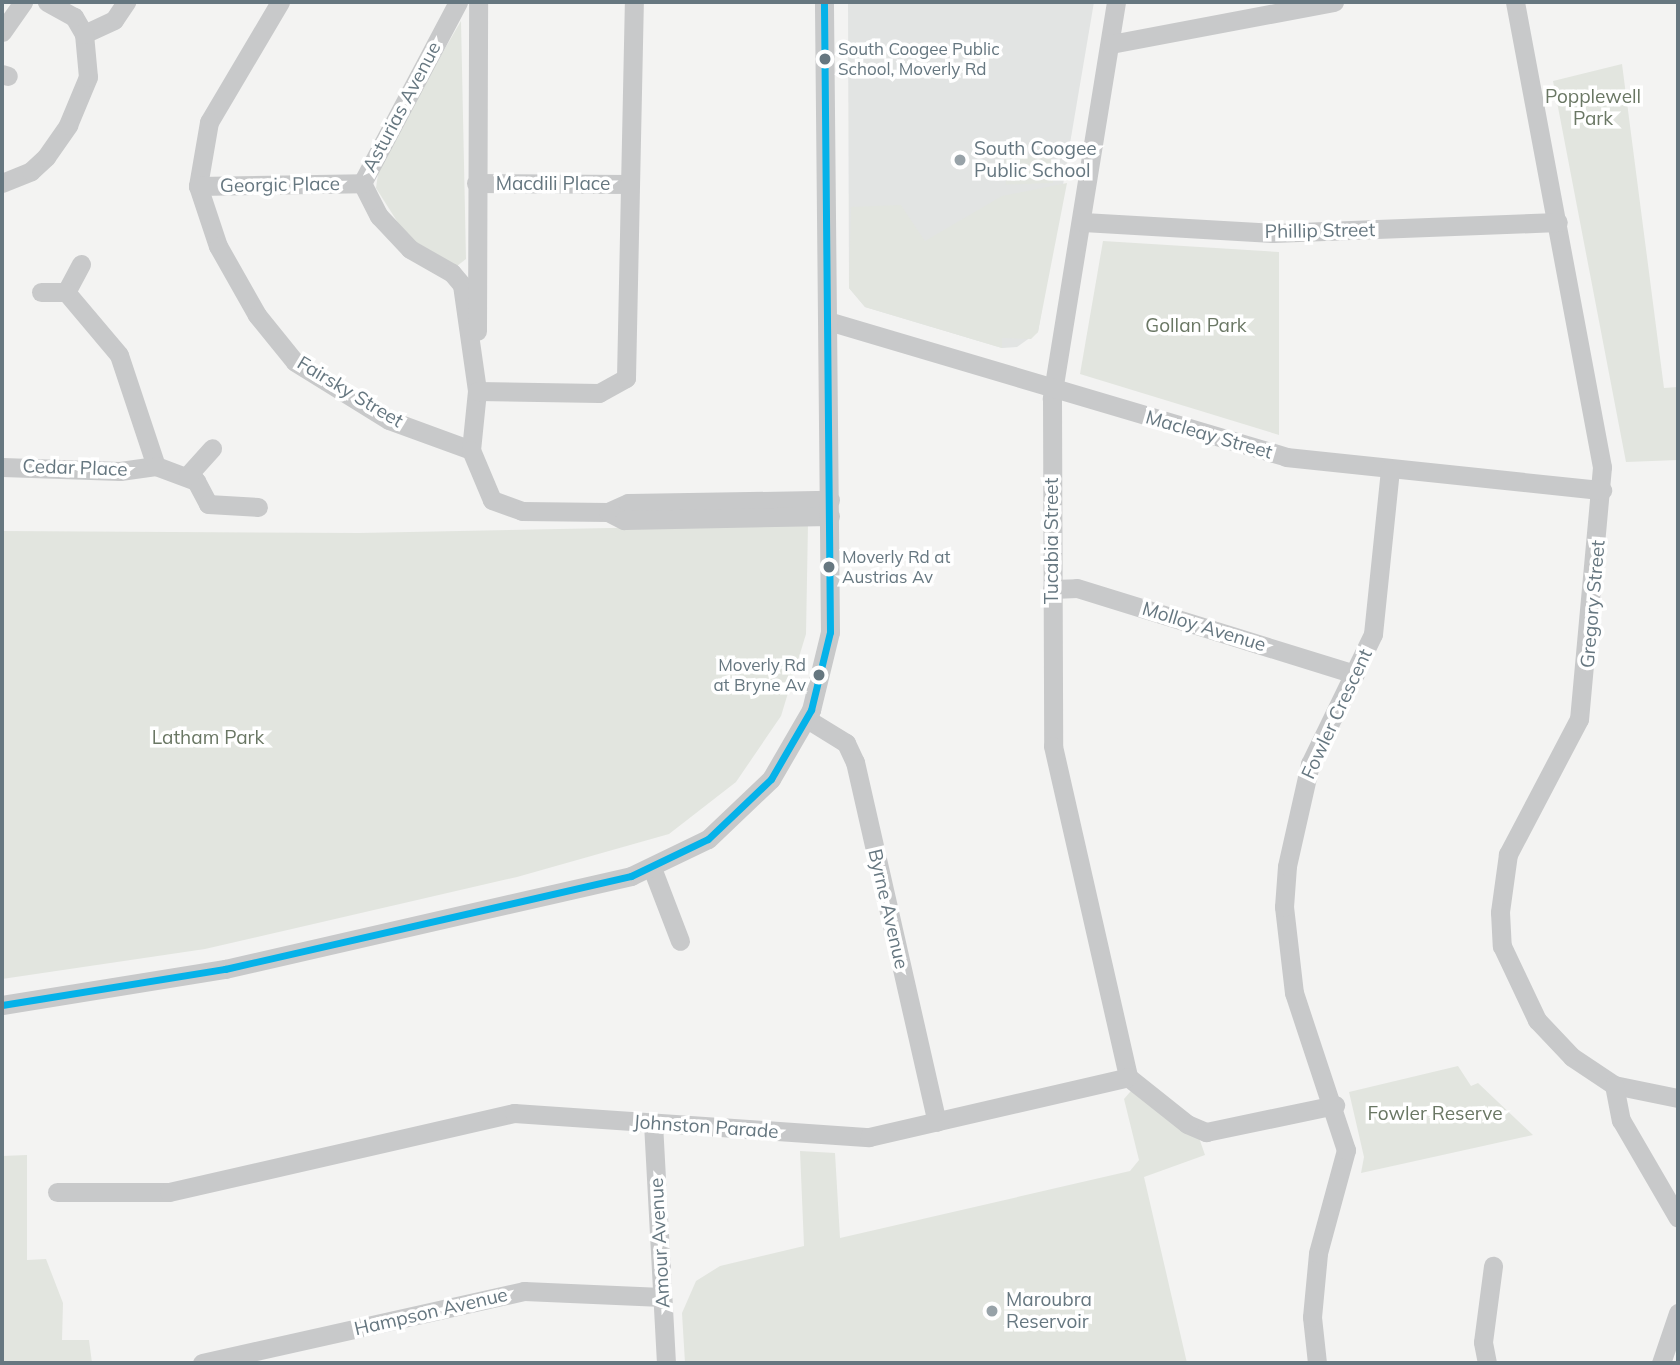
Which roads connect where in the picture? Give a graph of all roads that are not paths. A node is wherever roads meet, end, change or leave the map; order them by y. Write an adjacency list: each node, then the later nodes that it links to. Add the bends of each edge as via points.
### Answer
1 (23, 2): 12 (street)
2 (47, 2): 13 (street, via 74,17)
3 (126, 2): 13 (street, via 114,20)
4 (280, 2): 19 (street, Fairsky Street, via 209,122)
5 (458, 2): 16 (street, Asturias Avenue)
6 (478, 2): 17 (street, Asturias Avenue)
7 (634, 2): 18 (street)
8 (824, 2): 25 (street)
9 (1116, 2): 14 (street, Tucabia Street)
10 (1334, 2): 14 (street)
11 (1516, 2): 21 (street, Gregory Street)
12 (2, 32)
13 (84, 34): 15 (street, via 88,77 68,125 31,171)
14 (1111, 44): 20 (street, Tucabia Street)
15 (2, 183)
16 (362, 183): 19 (street, Georgic Place); 26 (street, Asturias Avenue, via 379,216 410,249 462,285)
17 (476, 183): 18 (street, Macdili Place); 26 (street, Asturias Avenue)
18 (630, 184): 26 (street, via 626,378 599,393)
19 (198, 186): 29 (street, Fairsky Street, via 218,246 257,315 295,362 389,419)
20 (1083, 222): 21 (street, Phillip Street, via 1273,233); 27 (street, Tucabia Street)
21 (1558, 222): 34 (street, Gregory Street, via 1602,467)
22 (81, 264): 24 (street)
23 (41, 292): 24 (street)
24 (66, 292): 30 (street, via 119,355)
25 (828, 321): 27 (street, Macleay Street); 36 (street)
26 (476, 386): 29 (street, Asturias Avenue)
27 (1055, 390): 32 (street, Macleay Street, via 1276,454); 37 (street, Tucabia Street)
28 (212, 448): 33 (street)
29 (471, 450): 36 (street, Asturias Avenue, via 492,500 522,511 608,512 628,503)
30 (156, 466): 31 (street, Cedar Place, via 120,471); 33 (street, Cedar Place)
31 (2, 467)
32 (1391, 469): 34 (street, Macleay Street); 38 (street, Fowler Crescent, via 1373,634)
33 (188, 475): 35 (street, via 208,504)
34 (1602, 490): 44 (street, Gregory Street, via 1579,719 1519,824 1508,854 1500,912 1510,970 1537,1020 1572,1057)
35 (258, 507)
36 (830, 508): 39 (street, via 830,632)
37 (1052, 589): 38 (street, Molloy Avenue, via 1077,588); 43 (street, Tucabia Street, via 1056,773)
38 (1355, 674): 46 (street, Fowler Crescent, via 1303,787 1284,907 1294,993)
39 (807, 719): 40 (street, via 788,755 752,801 708,839); 47 (street, Byrne Avenue, via 845,743 855,762)
40 (652, 868): 41 (street); 42 (street, via 225,969)
41 (680, 941)
42 (2, 1004)
43 (1128, 1077): 46 (street, via 1187,1124 1206,1132); 47 (street, Johnston Parade)
44 (1614, 1085): 45 (street, Gregory Street); 50 (street, via 1620,1120)
45 (1678, 1098)
46 (1335, 1105): 56 (street, Fowler Crescent, via 1346,1150 1318,1253 1312,1317)
47 (937, 1122): 48 (street, Johnston Parade, via 869,1137)
48 (653, 1123): 49 (street, Johnston Parade, via 514,1113 169,1192); 52 (street, Amour Avenue)
49 (57, 1192)
50 (1678, 1218)
51 (1493, 1266): 57 (street, via 1483,1329)
52 (663, 1297): 54 (street, Hampson Avenue, via 524,1291); 55 (street, Amour Avenue)
53 (1678, 1313): 58 (street)
54 (202, 1363)
55 (666, 1363)
56 (1317, 1363)
57 (1487, 1363)
58 (1661, 1363)

